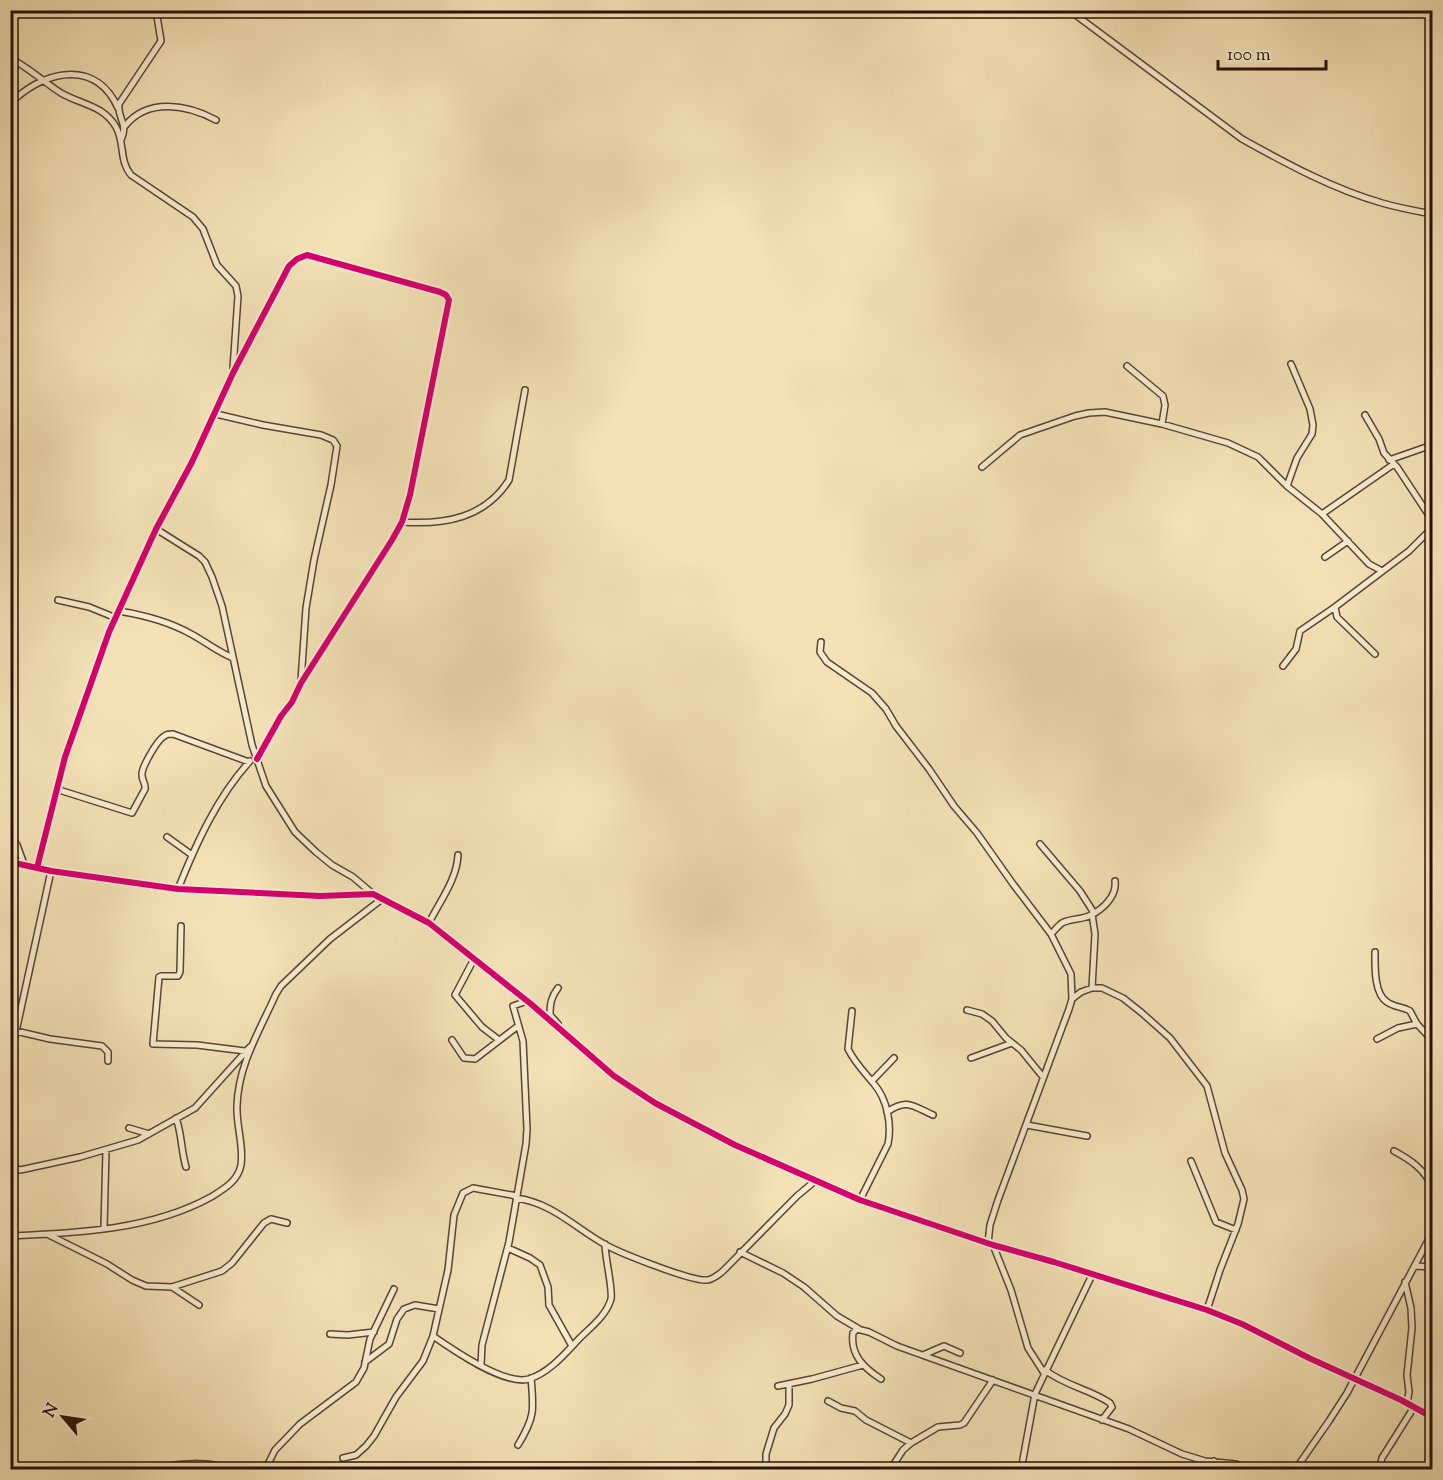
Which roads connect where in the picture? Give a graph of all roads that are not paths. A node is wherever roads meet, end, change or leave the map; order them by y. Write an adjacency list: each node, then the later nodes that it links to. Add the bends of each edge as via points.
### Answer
1 (156, 10): 6 (street, via 160,44)
2 (1069, 10): 10 (street, via 1242,139 1347,191 1383,204)
3 (10, 58): 4 (street)
4 (42, 79): 5 (street, via 16,98); 6 (street, via 62,74 84,76 108,90); 9 (street, via 64,94 99,108 114,123)
5 (10, 97)
6 (118, 108): 8 (street)
7 (216, 120): 8 (street, via 193,110 167,106 141,112)
8 (125, 126): 9 (street)
9 (121, 140): 13 (street, via 125,169 199,223 217,265 236,286)
10 (1432, 214)
11 (1291, 363): 21 (street, via 1313,425)
12 (1127, 366): 17 (street, via 1163,396)
13 (233, 374): 15 (street); 24 (street, via 289,266 307,255 446,295 447,312)
14 (525, 390): 24 (street, via 509,480 491,503 445,522)
15 (216, 414): 26 (street); 38 (street, via 321,435 337,446 306,608)
16 (1365, 415): 19 (street)
17 (1162, 424): 20 (street, via 1105,412 1082,414 1020,435); 21 (street, via 1244,449 1258,457)
18 (1432, 446): 19 (street)
19 (1392, 462): 22 (street); 23 (street)
20 (982, 467)
21 (1287, 486): 22 (street)
22 (1322, 514): 27 (street)
23 (1432, 520)
24 (402, 522): 38 (street)
25 (1432, 528): 29 (street)
26 (156, 529): 32 (street); 36 (street, via 206,562 222,606)
27 (1348, 541): 28 (street); 29 (street, via 1369,564)
28 (1325, 557)
29 (1382, 571): 31 (street)
30 (58, 600): 33 (street)
31 (1335, 607): 35 (street, via 1337,616); 37 (street, via 1300,631 1296,649)
32 (118, 611): 33 (street); 36 (street, via 172,626)
33 (116, 618): 41 (street, via 78,717)
34 (820, 642): 58 (street, via 820,652 827,662 872,693 886,709)
35 (1375, 654)
36 (233, 658): 39 (street)
37 (1283, 666)
38 (301, 683): 39 (street)
39 (256, 757): 40 (street); 53 (street, via 266,786 295,831 332,865)
40 (249, 762): 41 (street, via 169,734 161,739 144,767 146,786 132,813); 45 (street, via 216,808)
41 (56, 789): 49 (street)
42 (10, 835): 48 (street)
43 (167, 837): 45 (street)
44 (1040, 844): 55 (street, via 1080,891)
45 (192, 855): 52 (street)
46 (458, 855): 56 (street, via 453,877)
47 (10, 862): 48 (street)
48 (24, 864): 49 (street)
49 (37, 868): 50 (street)
50 (51, 871): 52 (street); 69 (street)
51 (1115, 881): 55 (street, via 1113,895)
52 (178, 889): 53 (street, via 320,896)
53 (373, 894): 54 (street)
54 (382, 899): 56 (street); 76 (street, via 330,939 281,986)
55 (1093, 913): 58 (street, via 1065,922); 62 (street)
56 (429, 923): 60 (street)
57 (181, 926): 77 (street, via 180,972 178,976 159,977 153,1044)
58 (1052, 934): 63 (street, via 1071,974)
59 (1375, 952): 67 (street, via 1382,998 1410,1011)
60 (474, 959): 64 (street); 73 (street, via 455,995 471,1017)
61 (558, 988): 70 (street, via 551,1001 550,1015)
62 (1092, 988): 63 (street); 102 (street, via 1113,993 1142,1012 1170,1038 1207,1086 1227,1159 1244,1199)
63 (1072, 999): 82 (street)
64 (526, 1001): 68 (street, via 513,1006); 70 (street)
65 (968, 1010): 75 (street, via 988,1017)
66 (852, 1011): 83 (street, via 848,1049)
67 (1417, 1024): 71 (street); 74 (street)
68 (518, 1026): 73 (street); 98 (street, via 523,1041 527,1129)
69 (16, 1031): 80 (street); 81 (street, via 50,1040 102,1046 108,1052)
70 (564, 1032): 96 (street, via 614,1076 655,1103)
71 (1377, 1039)
72 (452, 1040): 73 (street, via 460,1054 475,1059)
73 (499, 1040)
74 (1432, 1040)
75 (1013, 1043): 79 (street); 82 (street)
76 (253, 1044): 77 (street); 101 (street, via 238,1095 241,1165 231,1184 186,1210 154,1221)
77 (245, 1051): 86 (street, via 195,1108)
78 (894, 1058): 83 (street)
79 (971, 1058)
80 (10, 1059)
81 (108, 1061)
82 (1043, 1077): 87 (street)
83 (872, 1081): 84 (street)
84 (887, 1112): 85 (street, via 905,1103); 99 (street, via 888,1144)
85 (933, 1115)
86 (176, 1118): 89 (street); 95 (street)
87 (1027, 1125): 90 (street); 107 (street, via 993,1213)
88 (129, 1128): 89 (street)
89 (149, 1134): 91 (street)
90 (1087, 1136)
91 (106, 1150): 94 (street, via 20,1170); 101 (street)
92 (1394, 1151): 97 (street, via 1415,1164)
93 (1191, 1161): 102 (street, via 1216,1222)
94 (10, 1166)
95 (186, 1167)
96 (815, 1181): 99 (street); 109 (street)
97 (1432, 1187)
98 (517, 1197): 106 (street, via 551,1208); 108 (street); 117 (street, via 473,1188 463,1194 454,1215)
99 (860, 1200): 107 (street)
100 (287, 1223): 114 (street, via 270,1219 222,1271)
101 (104, 1228): 104 (street)
102 (1236, 1230): 118 (street)
103 (1432, 1233): 110 (street)
104 (48, 1234): 105 (street); 114 (street, via 146,1286)
105 (10, 1236)
106 (604, 1244): 109 (street, via 673,1272 707,1280); 123 (street, via 611,1298 596,1323)
107 (991, 1244): 112 (street); 129 (street, via 1011,1290 1028,1348)
108 (508, 1248): 123 (street, via 540,1265 549,1305); 127 (street, via 482,1345)
109 (740, 1252): 119 (street, via 783,1273)
110 (1415, 1266): 111 (street); 113 (street)
111 (1432, 1267)
112 (1092, 1275): 118 (street); 129 (street)
113 (1406, 1282): 131 (street); 138 (street, via 1412,1328 1407,1375)
114 (172, 1287): 116 (street)
115 (394, 1289): 120 (street)
116 (198, 1305)
117 (439, 1309): 122 (street); 126 (street, via 415,1305 404,1309 389,1344)
118 (1207, 1310): 131 (street)
119 (859, 1329): 125 (street); 128 (street, via 852,1339)
120 (374, 1332): 121 (street); 126 (street)
121 (330, 1334)
122 (433, 1336): 127 (street); 143 (street, via 423,1361 387,1409 374,1436 356,1455)
123 (572, 1346): 130 (street, via 563,1357)
124 (960, 1353): 125 (street, via 944,1346)
125 (922, 1355): 133 (street)
126 (365, 1362): 147 (street, via 356,1382 312,1413 275,1450)
127 (481, 1365): 130 (street, via 506,1377)
128 (863, 1365): 132 (street); 134 (street)
129 (1045, 1372): 136 (street); 140 (street, via 1110,1403 1112,1407)
130 (531, 1378): 142 (street, via 532,1417)
131 (1353, 1378): 138 (street); 155 (street)
132 (881, 1379)
133 (993, 1380): 136 (street); 141 (street, via 964,1423 938,1427)
134 (789, 1384): 135 (street); 150 (street, via 789,1405 774,1428)
135 (778, 1386)
136 (1035, 1394): 140 (street); 152 (street)
137 (828, 1401): 141 (street, via 855,1411)
138 (1411, 1405): 139 (street); 156 (street)
139 (1432, 1417)
140 (1102, 1420): 144 (street, via 1182,1454)
141 (911, 1443): 151 (street)
142 (518, 1445)
143 (343, 1458)
144 (1214, 1461): 153 (street); 154 (street)
145 (159, 1470): 146 (street, via 182,1464)
146 (228, 1470)
147 (265, 1470)
148 (675, 1470): 149 (street, via 700,1464)
149 (726, 1470)
150 (766, 1470)
151 (890, 1470)
152 (1021, 1470)
153 (1208, 1470)
154 (1250, 1470)
155 (1295, 1470)
156 (1379, 1470)

